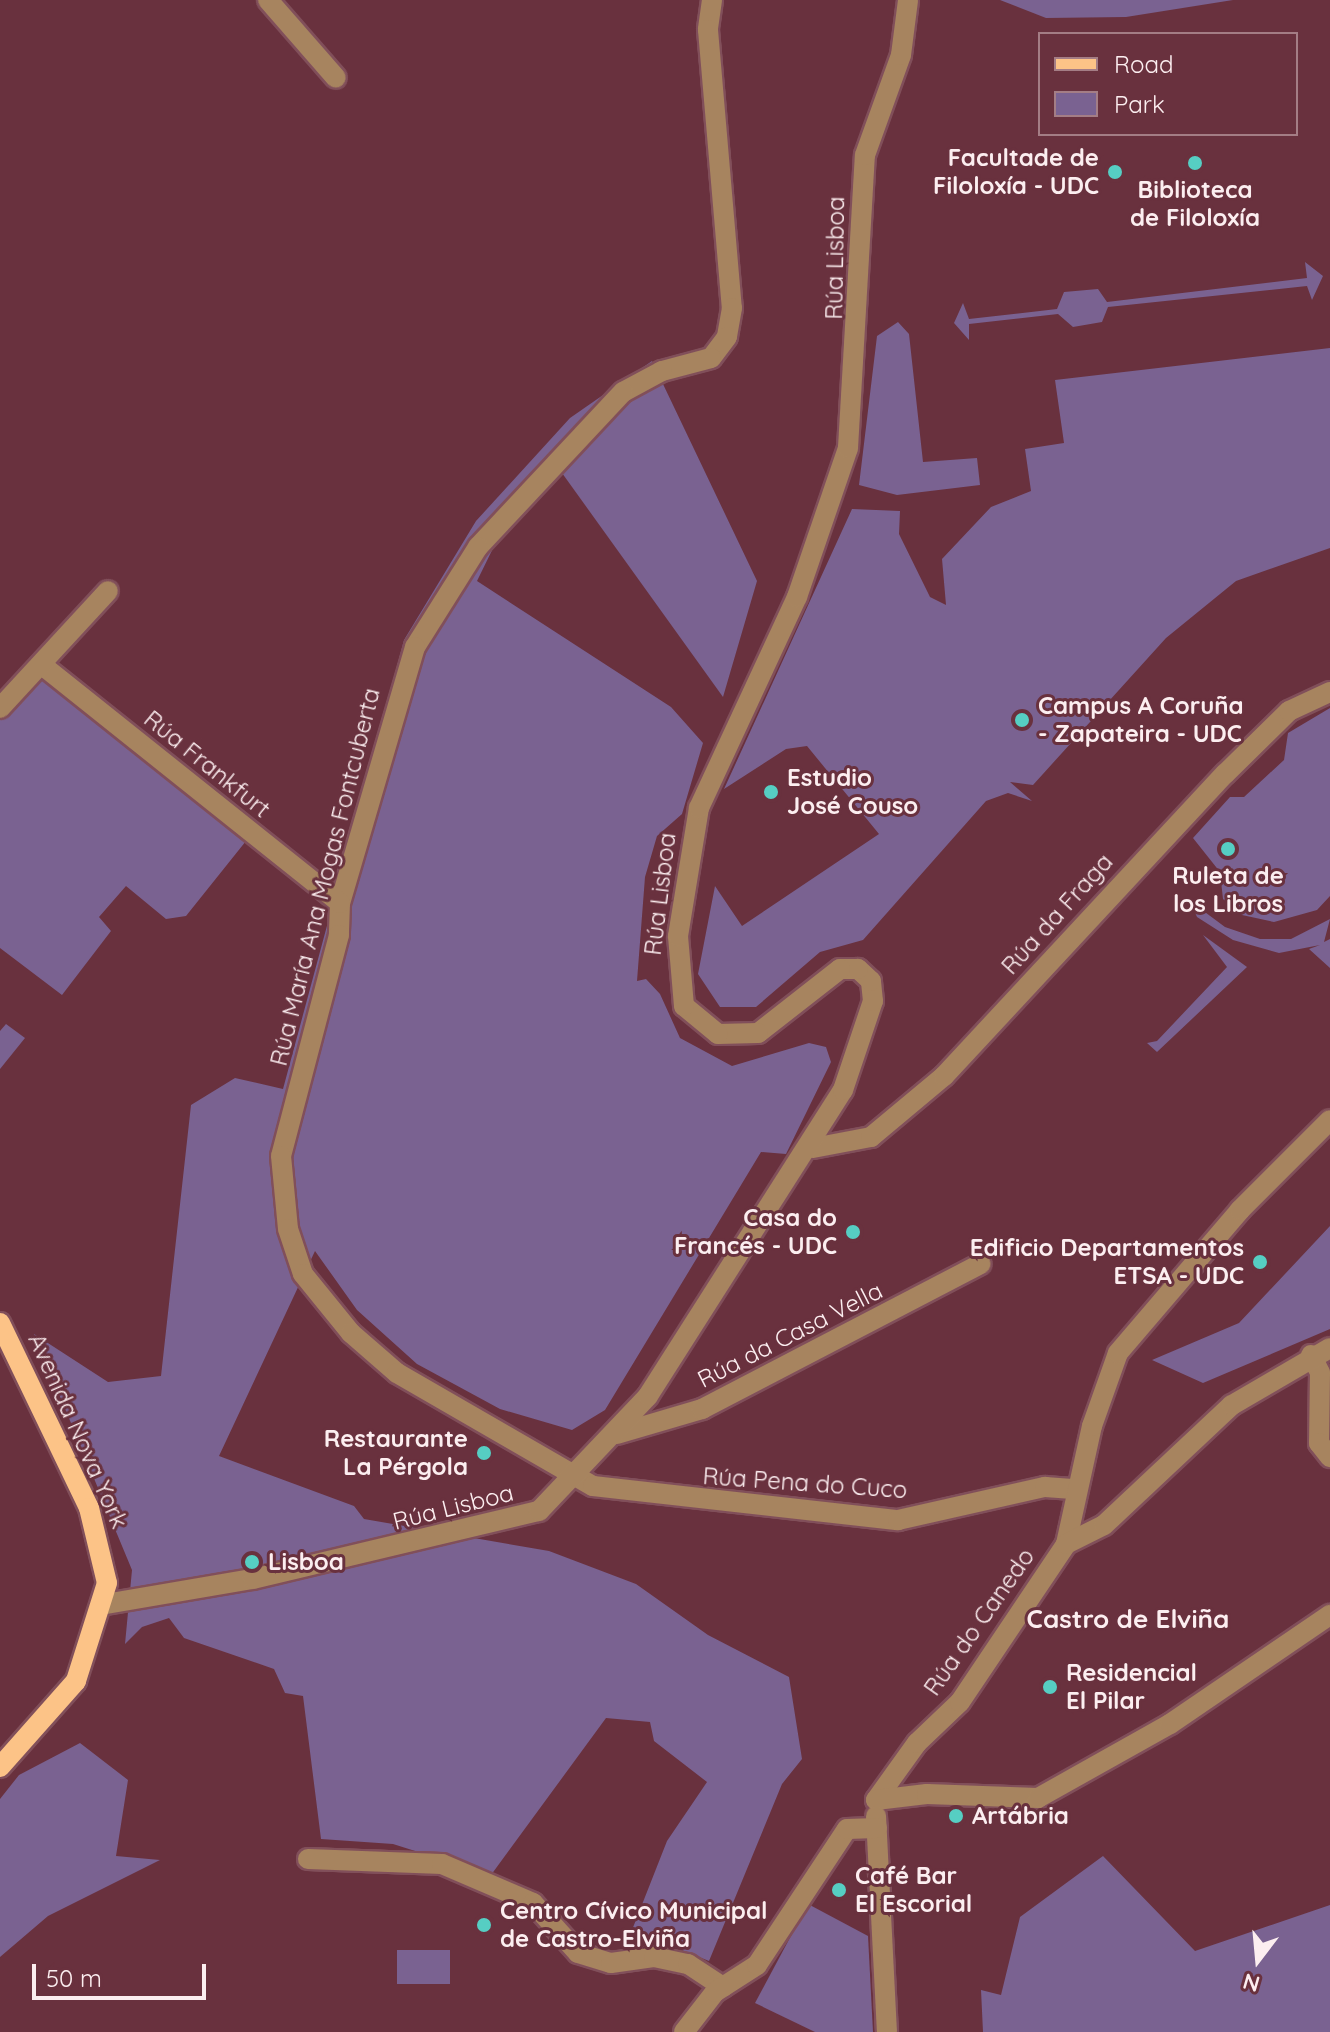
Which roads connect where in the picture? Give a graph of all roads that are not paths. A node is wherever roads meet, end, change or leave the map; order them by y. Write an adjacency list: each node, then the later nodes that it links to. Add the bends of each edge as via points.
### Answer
1 (268, 0): 4 (street)
2 (712, 0): 9 (street, Rúa María Ana Mogas Fontcuberta, via 708,30 732,308 727,337 711,358 662,371 623,392 526,490 455,577 399,686)
3 (908, 0): 11 (street, Rúa Lisboa, via 901,55 865,155 848,448 797,597 699,808 678,936 684,1006 718,1034 758,1033 840,969 858,969 871,981 873,1001 852,1067)
4 (336, 78)
5 (108, 591): 6 (street)
6 (42, 665): 8 (street); 9 (street, Rúa Frankfurt)
7 (1330, 692): 11 (street, Rúa da Fraga, via 1289,711 1236,763 944,1076 871,1137)
8 (0, 708)
9 (340, 903): 17 (street, Rúa María Ana Mogas Fontcuberta, via 339,935 281,1156 283,1202 303,1274 351,1333 397,1373)
10 (1330, 1120): 18 (street, via 1240,1210 1118,1353)
11 (813, 1148): 15 (street, Rúa Lisboa)
12 (981, 1264): 15 (street, Rúa da Casa Vella, via 702,1409)
13 (0, 1323): 20 (main road, Avenida Nova York, via 89,1508 106,1562)
14 (1320, 1351): 16 (street, via 1319,1443); 19 (street, Rúa do Canedo, via 1232,1405 1104,1525)
15 (617, 1434): 17 (street, Rúa Lisboa)
16 (1330, 1457)
17 (577, 1479): 18 (street, Rúa Pena do Cuco, via 675,1499 803,1505 898,1520 1045,1487); 20 (street, Rúa Lisboa, via 539,1511 505,1524 145,1602)
18 (1076, 1489): 19 (street)
19 (1066, 1544): 23 (street, Rúa do Canedo, via 960,1702 917,1743)
20 (106, 1604): 22 (main road, Avenida Nova York, via 76,1681)
21 (1330, 1615): 23 (street, via 1170,1724 1038,1798 927,1794)
22 (0, 1767)
23 (876, 1800): 24 (street)
24 (877, 1828): 26 (street, via 847,1829 757,1965); 28 (street)
25 (308, 1859): 26 (street, via 442,1864 533,1903 578,1953 611,1963 654,1957 688,1964)
26 (723, 1987): 27 (street)
27 (684, 2032)
28 (887, 2032)

